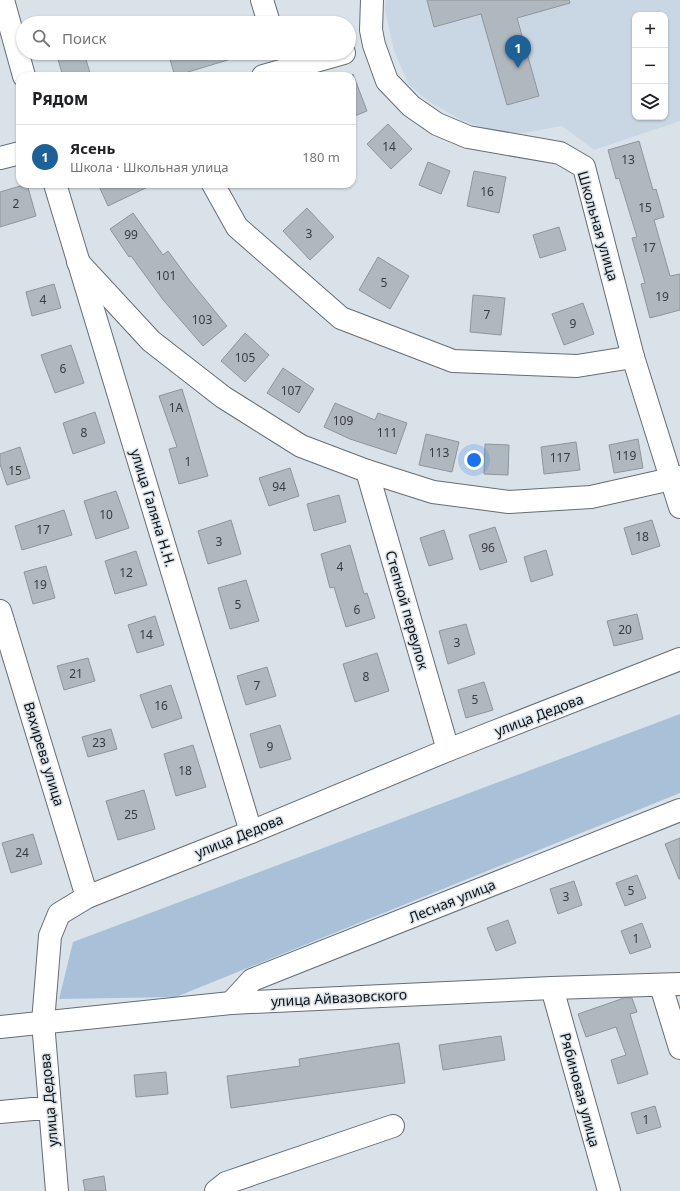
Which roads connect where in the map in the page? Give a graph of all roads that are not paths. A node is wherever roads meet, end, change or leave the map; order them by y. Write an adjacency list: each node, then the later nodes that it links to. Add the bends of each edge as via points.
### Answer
1 (3, 0): 6 (street)
2 (262, 0): 4 (street)
3 (372, 0): 5 (street, Школьная улица, via 371,30)
4 (267, 16)
5 (374, 45): 7 (street); 17 (street, Школьная улица, via 387,81 411,106 437,124 468,137 560,153 584,167)
6 (16, 47)
7 (356, 50)
8 (20, 60): 11 (street)
9 (307, 60): 10 (street)
10 (275, 66)
11 (23, 72)
12 (16, 153): 13 (street)
13 (0, 158)
14 (56, 188): 16 (street, улица Галяна Н.Н.)
15 (215, 188): 17 (street, via 237,227 341,318 453,361 577,366)
16 (78, 262): 18 (street, via 151,341 223,397 301,446); 25 (street, улица Галяна Н.Н.)
17 (633, 357): 19 (street, Школьная улица)
18 (367, 471): 19 (street, via 433,492 509,502 592,498); 23 (street, Степной переулок)
19 (676, 478): 20 (street, Школьная улица)
20 (680, 507)
21 (0, 611): 26 (street, Вяхирева улица)
22 (680, 660): 23 (street, улица Дедова)
23 (448, 750): 25 (street, улица Дедова)
24 (680, 810): 29 (street, Лесная улица, via 252,980)
25 (251, 832): 26 (street, улица Дедова)
26 (87, 897): 30 (street, улица Дедова, via 60,914 50,936)
27 (671, 985): 28 (street, улица Айвазовского); 32 (street)
28 (552, 988): 29 (street, улица Айвазовского); 38 (street, Рябиновая улица)
29 (232, 1002): 30 (street, улица Айвазовского)
30 (43, 1022): 31 (street, улица Айвазовского); 33 (street, улица Дедова)
31 (0, 1027)
32 (680, 1048)
33 (49, 1109): 34 (street); 36 (street, улица Дедова)
34 (0, 1112)
35 (393, 1126): 37 (street, via 226,1183)
36 (56, 1191)
37 (216, 1191)
38 (608, 1191)

